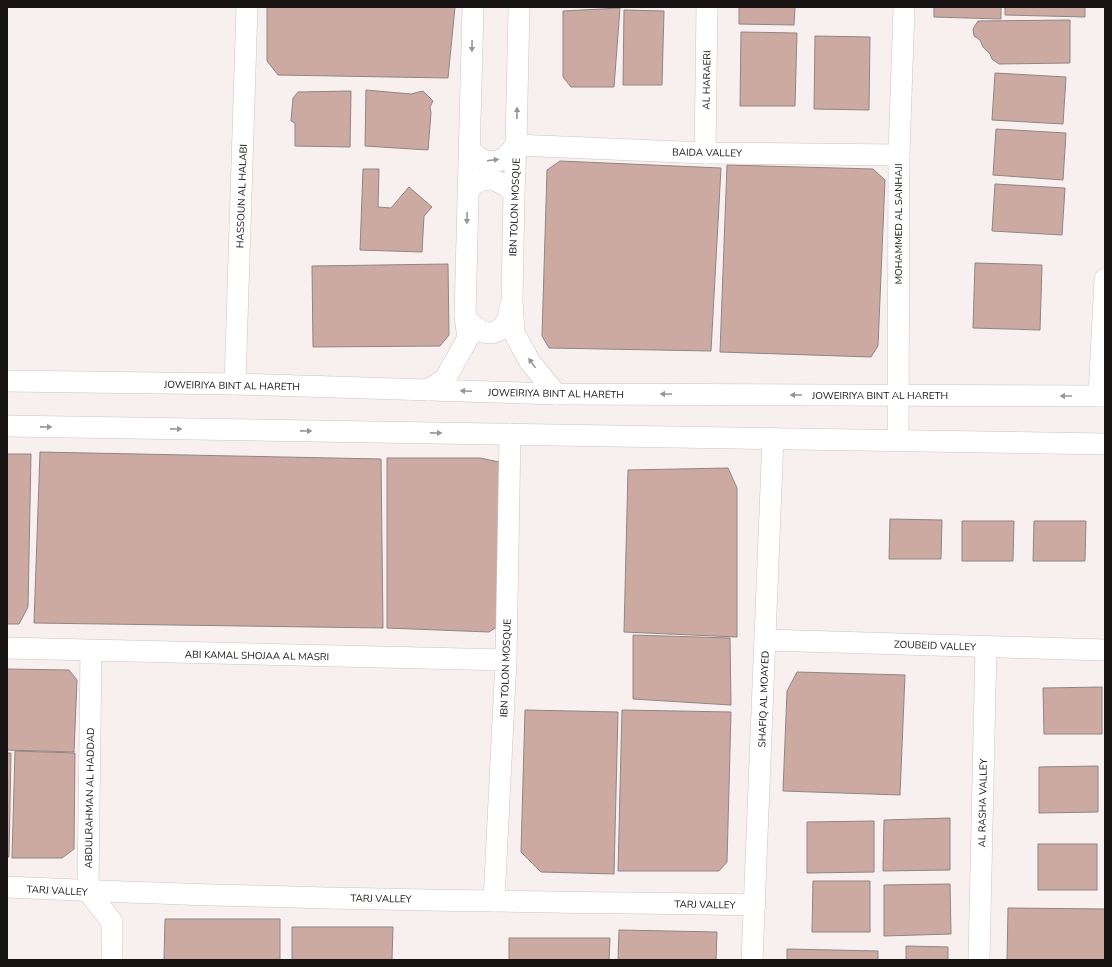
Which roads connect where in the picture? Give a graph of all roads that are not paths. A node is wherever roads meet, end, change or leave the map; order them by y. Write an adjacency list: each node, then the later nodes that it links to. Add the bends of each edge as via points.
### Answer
1 (247, 7): 16 (street, HASSOUN AL HALABI)
2 (473, 7): 7 (street, one-way to 7)
3 (519, 7): 6 (street, IBN TOLON MOSQUE, one-way to 3)
4 (707, 7): 8 (street, AL HARAERI)
5 (904, 7): 9 (street, MOHAMMED AL SANHAJI)
6 (516, 145): 7 (street, one-way to 6, via 482,160 491,162 506,157); 8 (street, BAIDA VALLEY); 11 (street, IBN TOLON MOSQUE)
7 (469, 148): 10 (street)
8 (705, 153): 9 (street, BAIDA VALLEY)
9 (899, 155): 19 (street, MOHAMMED AL SANHAJI)
10 (468, 190): 11 (street, via 482,179 491,178); 14 (street, one-way to 14)
11 (514, 192): 13 (street, IBN TOLON MOSQUE)
12 (1105, 279): 20 (street)
13 (512, 300): 14 (street, via 507,321 496,331 485,333 474,327); 18 (street, IBN TOLON MOSQUE, one-way to 13, via 530,362 514,333)
14 (465, 316): 17 (street, via 468,338 445,379)
15 (7, 381): 16 (street, JOWEIRIYA BINT AL HARETH)
16 (235, 384): 17 (street, JOWEIRIYA BINT AL HARETH)
17 (428, 390): 18 (street, JOWEIRIYA BINT AL HARETH, one-way to 17)
18 (556, 394): 19 (street, JOWEIRIYA BINT AL HARETH, one-way to 18)
19 (898, 395): 20 (street, JOWEIRIYA BINT AL HARETH, one-way to 19); 24 (street, MOHAMMED AL SANHAJI)
20 (1102, 396)
21 (7, 426): 22 (street, one-way to 22)
22 (510, 434): 23 (street); 31 (street, IBN TOLON MOSQUE)
23 (773, 438): 24 (street); 26 (street, SHAFIQ AL MOAYED)
24 (898, 440): 25 (street)
25 (1105, 444)
26 (766, 640): 27 (street, ZOUBEID VALLEY); 35 (street, SHAFIQ AL MOAYED)
27 (986, 646): 29 (street, ZOUBEID VALLEY); 38 (street, AL RASHA VALLEY)
28 (7, 648): 30 (street, ABI KAMAL SHOJAA AL MASRI)
29 (1105, 650)
30 (90, 651): 31 (street, ABI KAMAL SHOJAA AL MASRI); 33 (street, ABDULRAHMAN AL HADDAD)
31 (506, 660): 34 (street, IBN TOLON MOSQUE)
32 (7, 887): 33 (street, TARJ VALLEY)
33 (88, 891): 34 (street, TARJ VALLEY); 36 (street, via 112,922)
34 (494, 901): 35 (street, TARJ VALLEY)
35 (755, 905): 37 (street, SHAFIQ AL MOAYED)
36 (112, 960)
37 (752, 960)
38 (979, 960)

